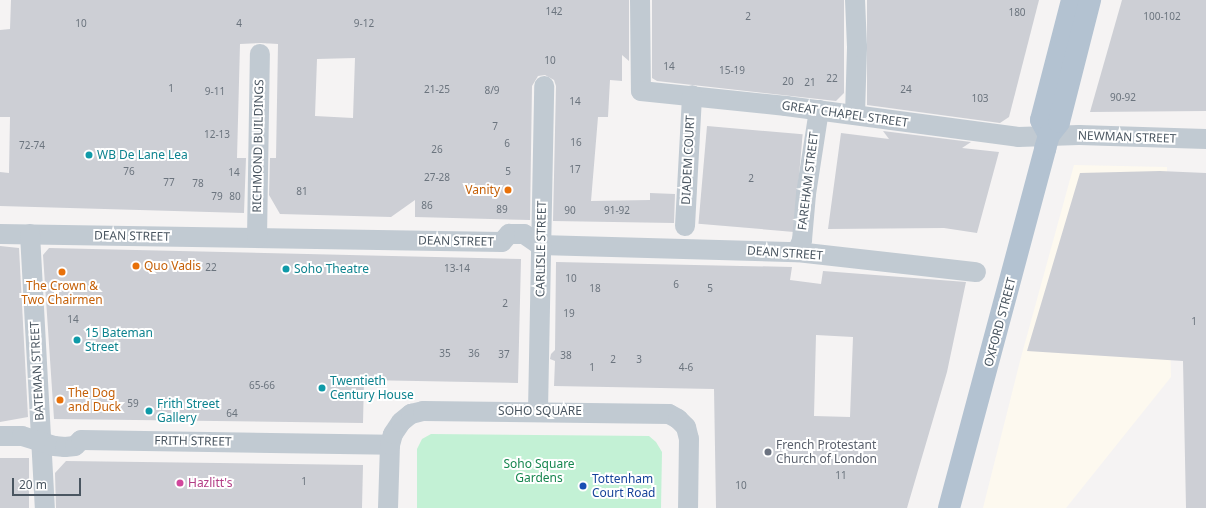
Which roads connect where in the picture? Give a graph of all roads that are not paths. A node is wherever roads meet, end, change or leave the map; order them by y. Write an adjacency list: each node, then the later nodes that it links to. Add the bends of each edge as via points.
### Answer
1 (640, 0): 7 (street, GREAT CHAPEL STREET, via 641,91)
2 (855, 0): 9 (street)
3 (1072, 0): 10 (main road, via 1041,120)
4 (1090, 0): 10 (main road, OXFORD STREET, via 1059,122)
5 (260, 54): 15 (street, RICHMOND BUILDINGS)
6 (544, 86): 16 (street, CARLISLE STREET)
7 (692, 95): 8 (street, GREAT CHAPEL STREET); 12 (street, DIADEM COURT)
8 (819, 110): 9 (street, GREAT CHAPEL STREET); 17 (street, FAREHAM STREET, via 802,240)
9 (855, 115): 10 (street, GREAT CHAPEL STREET, via 1002,136)
10 (1049, 135): 11 (street, NEWMAN STREET); 26 (main road, OXFORD STREET)
11 (1206, 139)
12 (685, 226)
13 (0, 234): 14 (street, DEAN STREET)
14 (30, 234): 15 (street, DEAN STREET); 21 (street, BATEMAN STREET)
15 (257, 238): 16 (street, DEAN STREET, via 502,242 509,234 524,234)
16 (540, 244): 17 (street, DEAN STREET); 19 (street, CARLISLE STREET)
17 (797, 252): 18 (street, DEAN STREET)
18 (976, 272)
19 (538, 412): 22 (street, SOHO SQUARE, via 423,410 411,414 401,422); 25 (street, SOHO SQUARE, via 658,412 678,419 686,427 689,439)
20 (0, 436): 21 (street, FRITH STREET, via 22,436)
21 (40, 442): 22 (street, FRITH STREET, via 65,446 75,446 81,440); 23 (street, BATEMAN STREET)
22 (390, 445): 24 (street, SOHO SQUARE)
23 (45, 508)
24 (388, 508)
25 (688, 508)
26 (949, 508)

